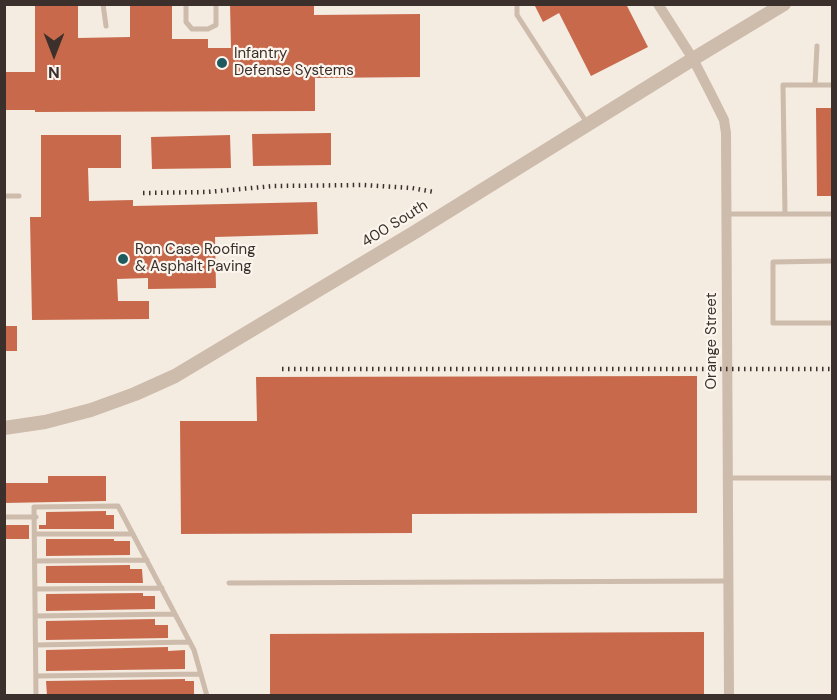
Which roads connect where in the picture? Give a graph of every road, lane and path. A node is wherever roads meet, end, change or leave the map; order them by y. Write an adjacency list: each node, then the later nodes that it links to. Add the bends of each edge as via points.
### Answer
1 (103, 4): 7 (lane)
2 (186, 4): 3 (lane, via 186,22 192,29 216,25)
3 (216, 4)
4 (517, 4): 12 (lane, via 517,15)
5 (658, 4): 9 (street, Orange Street)
6 (784, 4): 9 (street, 400 South)
7 (106, 26)
8 (817, 46): 10 (lane)
9 (693, 59): 12 (street, 400 South); 15 (street, Orange Street, via 724,120)
10 (815, 85): 11 (lane); 16 (lane, via 783,85)
11 (832, 85)
12 (588, 124): 20 (street, 400 South, via 175,376 91,410)
13 (4, 195): 14 (lane)
14 (20, 196)
15 (728, 214): 16 (lane); 21 (street, Orange Street)
16 (785, 214): 17 (lane)
17 (832, 214)
18 (832, 261): 19 (lane, via 773,261 773,323)
19 (832, 322)
20 (4, 428)
21 (728, 478): 22 (lane); 29 (street, Orange Street)
22 (832, 478)
23 (4, 517): 24 (lane)
24 (36, 517): 25 (lane); 26 (lane, via 34,507 118,506)
25 (36, 534): 26 (lane); 28 (lane)
26 (133, 534): 27 (lane)
27 (147, 560): 28 (lane); 31 (lane)
28 (36, 561): 32 (lane)
29 (729, 581): 30 (lane); 41 (street, Orange Street)
30 (229, 584)
31 (162, 588): 32 (lane); 33 (lane)
32 (36, 589): 34 (lane)
33 (175, 614): 34 (lane); 35 (lane)
34 (36, 616): 36 (lane)
35 (190, 642): 36 (lane); 37 (lane)
36 (36, 645): 38 (lane)
37 (201, 674): 38 (lane); 40 (lane)
38 (36, 676): 39 (lane)
39 (36, 696)
40 (207, 696)
41 (729, 696)

